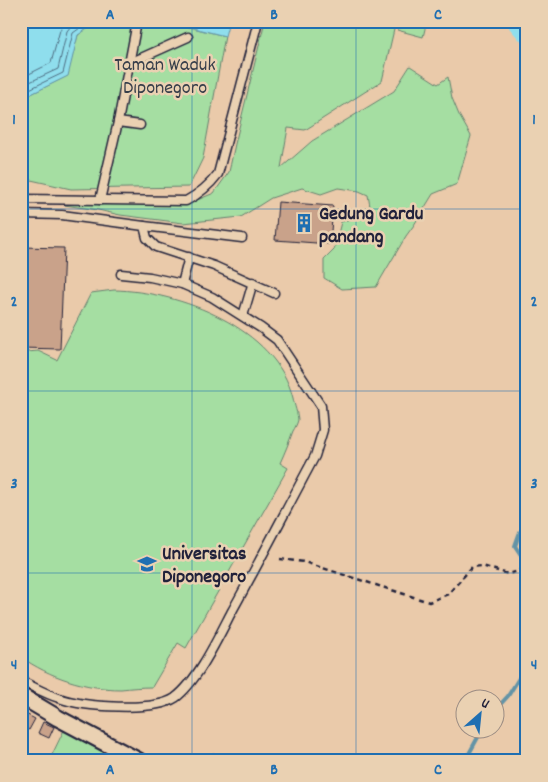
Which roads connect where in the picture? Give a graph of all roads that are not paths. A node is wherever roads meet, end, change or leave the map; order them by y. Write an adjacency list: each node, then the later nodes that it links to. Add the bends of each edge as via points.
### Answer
1 (258, 21): 9 (lane, via 218,174 210,184 186,201)
2 (137, 22): 4 (lane)
3 (188, 37): 4 (lane)
4 (130, 63): 5 (lane)
5 (118, 122): 6 (lane); 9 (lane)
6 (140, 125)
7 (21, 199): 8 (lane)
8 (46, 199): 9 (lane); 11 (lane)
9 (100, 200)
10 (21, 214): 11 (lane)
11 (47, 214): 12 (lane)
12 (144, 226): 13 (lane); 14 (lane, via 147,238 156,247)
13 (242, 238)
14 (189, 257): 16 (lane); 17 (lane)
15 (121, 274): 17 (lane)
16 (253, 282): 18 (lane); 19 (lane)
17 (182, 284): 19 (lane)
18 (274, 293)
19 (243, 316): 20 (lane, via 277,340 321,406 324,430 315,456 212,649 183,690 173,699 154,705 104,706 71,701)
20 (21, 681)
21 (21, 696): 22 (street)
22 (140, 761)

